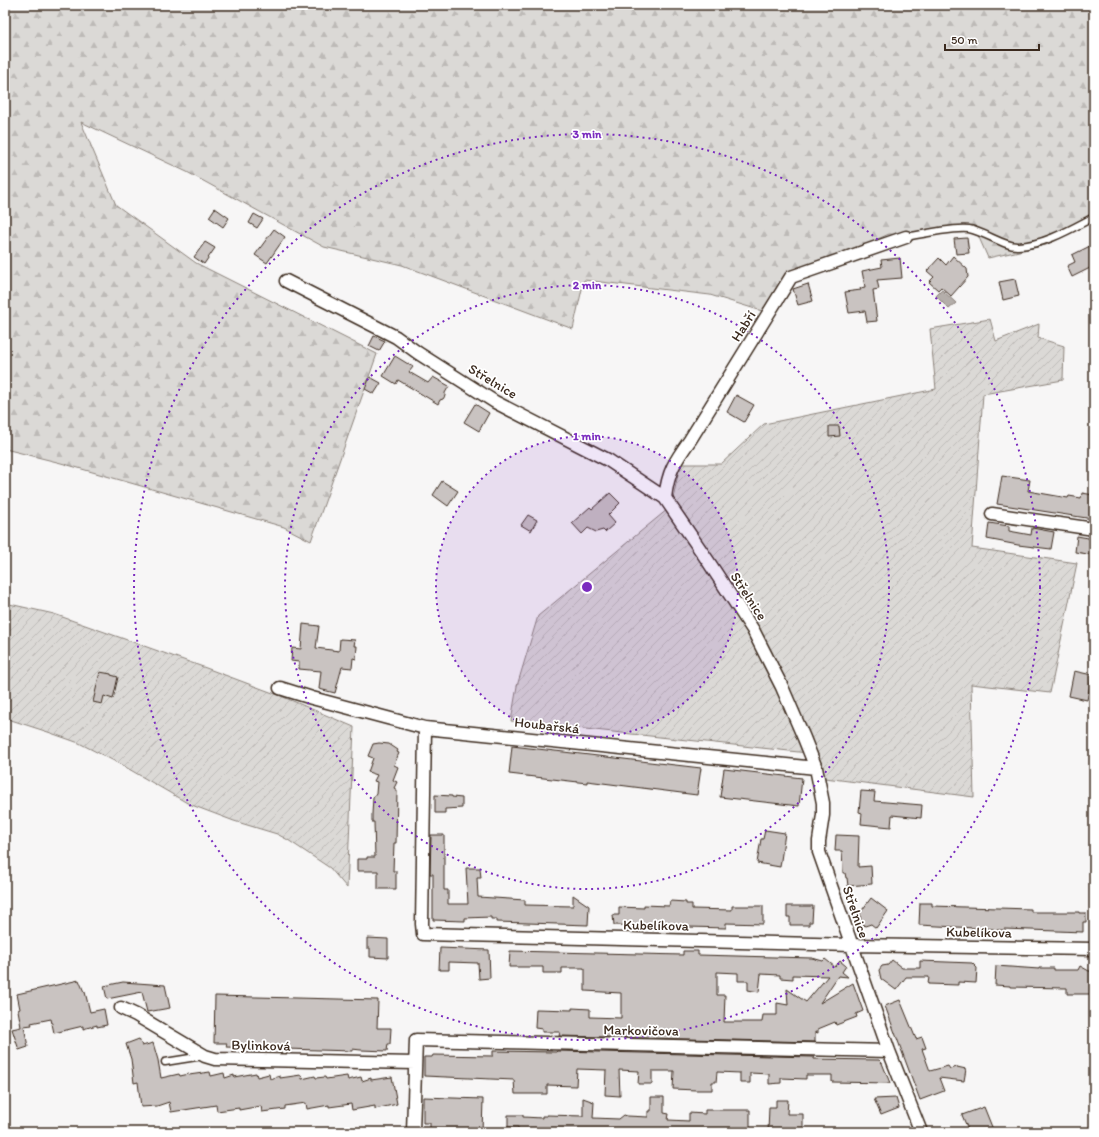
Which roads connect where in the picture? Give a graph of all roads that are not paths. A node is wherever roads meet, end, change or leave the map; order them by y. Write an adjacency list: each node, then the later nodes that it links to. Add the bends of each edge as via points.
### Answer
1 (1094, 217): 2 (lane, via 1048,239 1025,246 1006,244 981,232 964,229)
2 (906, 236): 4 (street, Habří, via 791,277 675,461 667,482)
3 (286, 281): 4 (street, Střelnice, via 396,336 418,353 496,402 608,460)
4 (665, 498): 9 (street, Střelnice, via 753,630 782,687)
5 (992, 514): 6 (street)
6 (1094, 529)
7 (280, 688): 8 (street, Houbařská)
8 (424, 728): 9 (street, Houbařská); 10 (street, Kubelíkova, via 423,934)
9 (816, 768): 10 (street, Střelnice, via 823,803 819,852)
10 (852, 945): 11 (street, Kubelíkova); 13 (street, Střelnice)
11 (1094, 949)
12 (121, 1008): 14 (street, Bylinková)
13 (889, 1050): 16 (street, Markovičova, via 416,1040); 18 (street, Střelnice)
14 (205, 1056): 15 (lane); 16 (street, Bylinková, via 215,1059)
15 (165, 1062)
16 (415, 1063): 17 (street)
17 (413, 1132)
18 (921, 1132)

